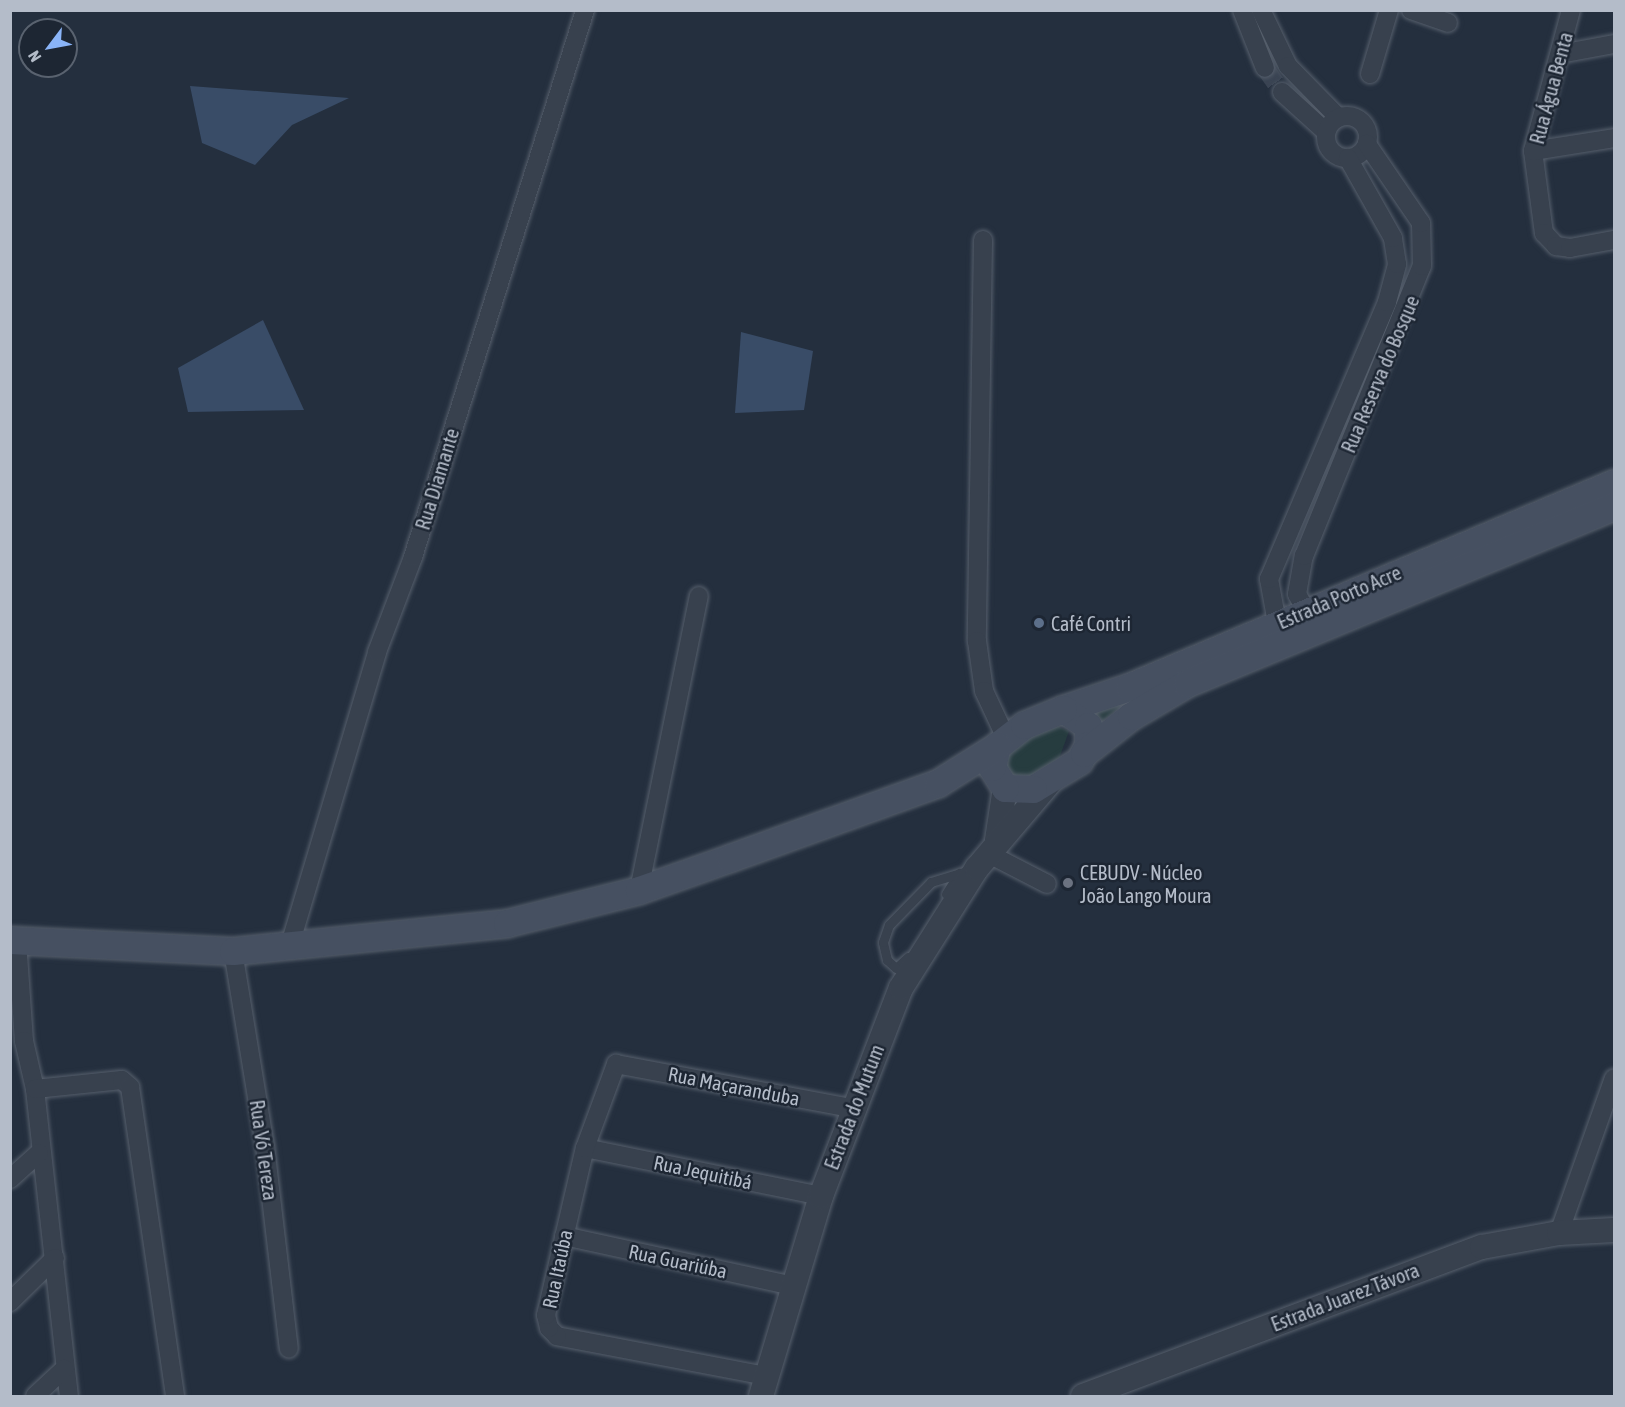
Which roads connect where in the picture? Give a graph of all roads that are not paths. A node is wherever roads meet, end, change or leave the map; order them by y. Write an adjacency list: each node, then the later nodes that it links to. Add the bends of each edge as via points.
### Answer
1 (585, 10): 40 (street, Rua Diamante, via 413,557 377,652)
2 (1242, 10): 10 (street)
3 (1261, 10): 13 (street, Rua Reserva do Bosque, via 1288,66)
4 (1389, 10): 11 (street)
5 (1411, 10): 7 (street)
6 (1571, 10): 9 (street, Rua Água Benta)
7 (1448, 23)
8 (1614, 44): 9 (street)
9 (1560, 54): 17 (street, Rua Água Benta)
10 (1265, 68)
11 (1370, 74)
12 (1282, 92): 14 (street, Rua Reserva do Bosque)
13 (1338, 117): 14 (street); 16 (street, Rua Reserva do Bosque, via 1348,116 1364,125)
14 (1326, 132): 18 (street, Rua Reserva do Bosque, via 1331,151)
15 (1614, 138): 17 (street)
16 (1367, 144): 18 (street); 19 (street, Rua Reserva do Bosque)
17 (1533, 151): 24 (street, Rua Água Benta, via 1544,233 1556,246 1570,248)
18 (1348, 158): 20 (street, Rua Reserva do Bosque)
19 (1398, 188): 20 (street); 21 (street, Rua Reserva do Bosque)
20 (1375, 205): 22 (street, Rua Reserva do Bosque)
21 (1420, 223): 22 (street); 28 (street, Rua Reserva do Bosque, via 1422,266 1416,287 1298,577 1297,594)
22 (1393, 238): 29 (street, Rua Reserva do Bosque, via 1397,264 1387,302 1269,579)
23 (982, 240): 31 (street, via 977,641 984,691)
24 (1614, 240)
25 (1614, 483): 28 (main road, Estrada Porto Acre)
26 (1614, 506): 32 (main road, Estrada Porto Acre, via 1187,683 1131,716)
27 (699, 596): 38 (street)
28 (1306, 611): 29 (main road, Estrada Porto Acre)
29 (1277, 623): 30 (main road, Estrada Porto Acre)
30 (1063, 709): 31 (main road, Estrada Porto Acre); 32 (main road, via 1088,726)
31 (1002, 742): 34 (main road, Estrada Porto Acre); 35 (main road, via 992,767)
32 (1084, 753): 33 (main road, Estrada Porto Acre)
33 (1050, 782): 35 (main road, via 1024,791); 36 (street, Estrada do Mutum)
34 (938, 783): 35 (main road); 38 (main road)
35 (1002, 785): 36 (street, Estrada do Mutum)
36 (980, 859): 36 (lane, via 931,882 889,925 884,942 887,960 897,968); 37 (street); 46 (street, Estrada do Mutum, via 901,988)
37 (1047, 884)
38 (639, 890): 40 (main road, via 507,923)
39 (14, 940): 41 (main road); 42 (street)
40 (289, 948): 41 (main road)
41 (234, 951): 57 (street, Rua Vó Tereza, via 265,1146)
42 (17, 1047): 45 (street)
43 (616, 1064): 46 (street, Rua Maçaranduba); 47 (street, Rua Itaúba)
44 (1614, 1078): 52 (street)
45 (34, 1089): 48 (street); 62 (street, via 122,1080 130,1087)
46 (852, 1108): 50 (street, Estrada do Mutum)
47 (585, 1148): 50 (street, Rua Jequitibá); 53 (street, Rua Itaúba)
48 (39, 1153): 49 (street); 54 (street)
49 (10, 1179)
50 (821, 1196): 55 (street, Estrada do Mutum)
51 (1614, 1230): 52 (street, Estrada Juarez Távora)
52 (1558, 1233): 63 (street, Estrada Juarez Távora, via 1512,1239 1426,1266)
53 (564, 1236): 55 (street, Rua Guariúba); 59 (street, Rua Itaúba, via 546,1315 557,1336)
54 (55, 1258): 56 (street); 58 (street)
55 (793, 1286): 59 (street, Estrada do Mutum)
56 (10, 1302)
57 (289, 1349)
58 (64, 1369): 60 (street); 61 (street)
59 (764, 1386)
60 (35, 1396)
61 (69, 1396)
62 (175, 1396)
63 (1083, 1396)

